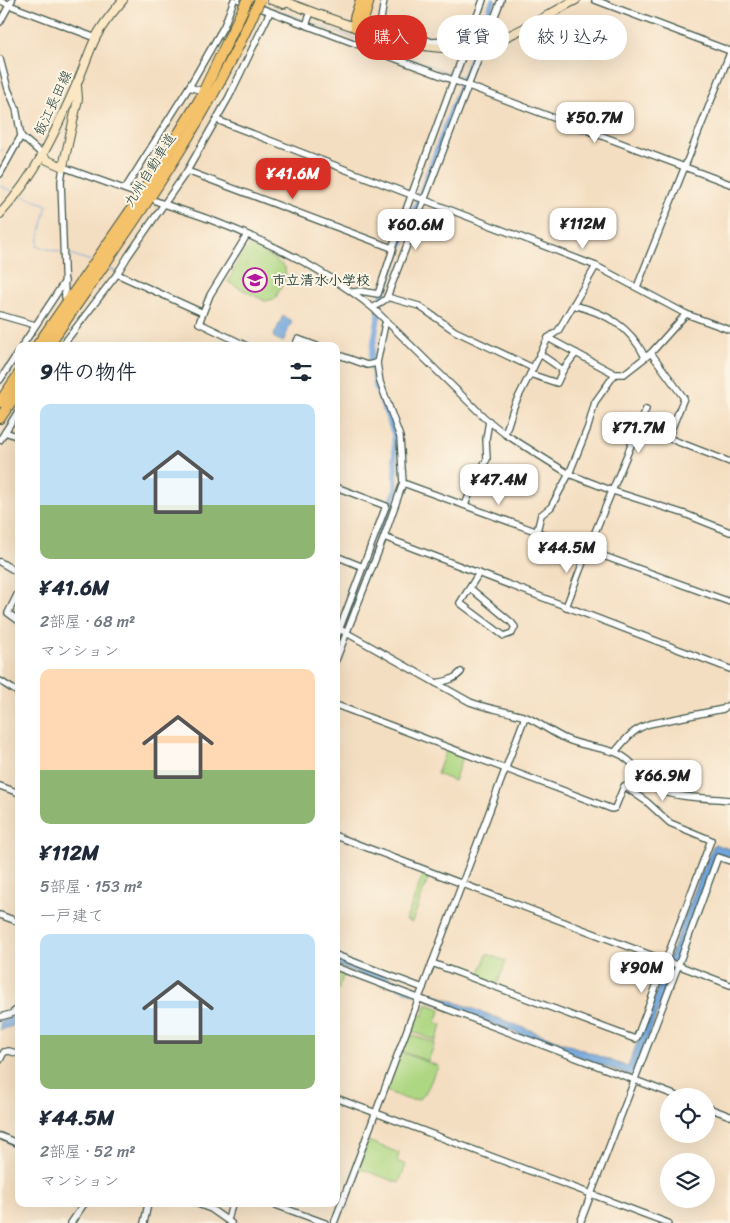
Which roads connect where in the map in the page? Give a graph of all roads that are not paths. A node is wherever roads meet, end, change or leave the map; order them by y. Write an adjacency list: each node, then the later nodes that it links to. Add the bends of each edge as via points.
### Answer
1 (0, 0): 14 (street)
2 (123, 0): 26 (main road, 飯江長田線)
3 (260, 0): 53 (highway, 九州自動車道, bridge, via 208,103 145,205)
4 (271, 0): 15 (main road)
5 (281, 0): 15 (main road)
6 (361, 0): 18 (highway)
7 (369, 0): 19 (highway)
8 (384, 0): 27 (street, via 381,18 385,25)
9 (483, 0): 20 (street)
10 (501, 0): 21 (street)
11 (576, 0): 25 (main road)
12 (595, 0): 28 (street)
13 (240, 2): 16 (street); 35 (street); 53 (highway, 九州自動車道, via 219,60)
14 (10, 3): 22 (street); 26 (street)
15 (303, 9): 17 (main road)
16 (270, 12): 23 (street); 37 (street)
17 (311, 12): 23 (street); 24 (main road)
18 (356, 15)
19 (364, 15)
20 (477, 15)
21 (495, 15)
22 (0, 22)
23 (306, 25): 32 (street)
24 (355, 27)
25 (509, 35)
26 (96, 38): 33 (main road, 飯江長田線)
27 (437, 42)
28 (730, 52): 41 (street)
29 (0, 59): 38 (street, via 16,108)
30 (461, 60): 32 (street)
31 (478, 60): 34 (street)
32 (454, 80): 34 (street); 47 (street)
33 (76, 84): 39 (main road, 飯江長田線); 40 (main road, via 78,99)
34 (468, 85): 41 (street); 48 (street)
35 (189, 87): 36 (street); 45 (street)
36 (200, 90)
37 (217, 120): 42 (street); 47 (street)
38 (21, 136): 39 (street); 43 (street)
39 (43, 155): 40 (main road); 51 (main road, 飯江長田線, via 31,176)
40 (63, 167): 45 (street); 58 (street, via 60,181)
41 (686, 167): 44 (street); 59 (street)
42 (187, 171): 50 (street); 54 (street)
43 (0, 174)
44 (730, 184)
45 (125, 189): 46 (street)
46 (135, 193)
47 (413, 194): 48 (street); 54 (street)
48 (424, 199): 55 (street); 62 (street)
49 (156, 201): 50 (street)
50 (164, 204): 52 (street); 57 (street)
51 (0, 214)
52 (247, 234): 60 (street); 65 (street, via 210,295)
53 (113, 244): 56 (highway, 九州自動車道)
54 (392, 248): 60 (street, via 378,294)
55 (596, 266): 59 (street); 63 (street)
56 (95, 269): 74 (highway, 九州自動車道); 75 (highway, 九州自動車道)
57 (117, 274): 65 (street); 72 (street)
58 (65, 281): 61 (street); 69 (street)
59 (637, 287): 66 (street)
60 (354, 292): 64 (street)
61 (66, 297)
62 (385, 299): 64 (street); 85 (street, via 419,306 456,331)
63 (573, 305): 71 (street, via 558,331); 82 (street, via 604,314 638,341)
64 (375, 307): 94 (street)
65 (203, 313): 76 (street, via 199,323)
66 (686, 314): 70 (street); 78 (street)
67 (0, 316): 69 (street)
68 (385, 324): 83 (street)
69 (35, 325): 73 (street)
70 (730, 330)
71 (548, 338): 77 (street); 79 (street)
72 (66, 340)
73 (24, 342)
74 (40, 342)
75 (50, 342)
76 (239, 342)
77 (576, 353): 84 (street); 86 (street)
78 (651, 353): 82 (street); 99 (street, via 684,398 668,438)
79 (540, 354): 84 (street); 85 (street)
80 (340, 355): 83 (street, via 368,365)
81 (15, 357): 87 (street)
82 (646, 357): 86 (street, via 624,374)
83 (376, 363): 101 (street, via 400,437)
84 (563, 370): 85 (street, via 557,384)
85 (532, 371): 96 (street, via 514,406)
86 (615, 374): 100 (street, via 595,402)
87 (0, 380)
88 (15, 380): 90 (highway)
89 (15, 396): 93 (highway)
90 (0, 402)
91 (646, 409): 103 (street)
92 (15, 414): 95 (street)
93 (0, 418)
94 (489, 421): 96 (street); 104 (street, via 487,459)
95 (5, 432): 97 (street); 98 (street)
96 (505, 434): 100 (street)
97 (15, 436)
98 (0, 440)
99 (730, 462)
100 (569, 474): 103 (street); 105 (street, via 551,507 541,515)
101 (403, 483): 104 (street); 107 (street)
102 (340, 489): 111 (street, via 386,506)
103 (613, 491): 106 (street); 108 (street)
104 (465, 505): 105 (street)
105 (536, 531): 108 (street)
106 (730, 532)
107 (384, 537): 113 (street); 121 (street)
108 (588, 549): 116 (street); 117 (street)
109 (340, 558): 111 (street)
110 (0, 562): 112 (street)
111 (364, 567): 119 (street)
112 (15, 571)
113 (479, 574): 114 (street); 117 (street)
114 (470, 588): 114 (street, via 460,603 504,636 512,633 515,627 511,622)
115 (15, 599): 118 (street, via 8,613)
116 (730, 602)
117 (566, 607): 123 (street)
118 (15, 618)
119 (340, 623)
120 (340, 629): 121 (street)
121 (348, 633): 122 (street); 126 (street)
122 (340, 651)
123 (730, 669)
124 (461, 672): 126 (street, via 448,681)
125 (0, 681): 127 (street)
126 (436, 683): 130 (street, via 470,702)
127 (15, 690)
128 (730, 704): 131 (street, via 639,728)
129 (340, 706): 132 (street)
130 (525, 717): 131 (street, via 580,745); 132 (street)
131 (615, 752): 135 (street, via 624,756 657,788 668,793)
132 (505, 769): 138 (street); 142 (street, via 612,809 624,786 670,823 711,840)
133 (0, 786): 134 (street)
134 (15, 792)
135 (730, 800)
136 (340, 838): 138 (street)
137 (730, 861): 144 (street, via 718,857)
138 (462, 884): 142 (street); 143 (street)
139 (0, 915): 140 (street)
140 (15, 921)
141 (340, 956): 147 (street)
142 (666, 961): 143 (street, via 637,1037 633,1039); 144 (street)
143 (432, 963): 147 (street)
144 (678, 966): 146 (street); 153 (street)
145 (340, 968): 148 (street)
146 (730, 986)
147 (423, 988): 148 (street)
148 (419, 998): 153 (street); 157 (street)
149 (15, 1011): 150 (street)
150 (0, 1017)
151 (15, 1053): 152 (street, via 4,1052)
152 (0, 1060)
153 (635, 1080): 154 (street); 161 (street)
154 (660, 1090)
155 (340, 1099): 157 (street)
156 (715, 1110): 158 (street)
157 (375, 1112): 161 (street); 167 (street)
158 (730, 1116)
159 (0, 1136): 160 (street)
160 (15, 1142)
161 (591, 1194): 174 (street); 175 (street)
162 (82, 1207): 170 (street)
163 (147, 1207): 171 (street)
164 (206, 1207): 169 (street)
165 (232, 1207): 169 (street)
166 (281, 1207): 172 (street)
167 (340, 1207)
168 (340, 1207): 173 (street)
169 (229, 1222)
170 (71, 1223)
171 (144, 1223)
172 (325, 1223)
173 (334, 1223)
174 (580, 1223)
175 (668, 1223)

